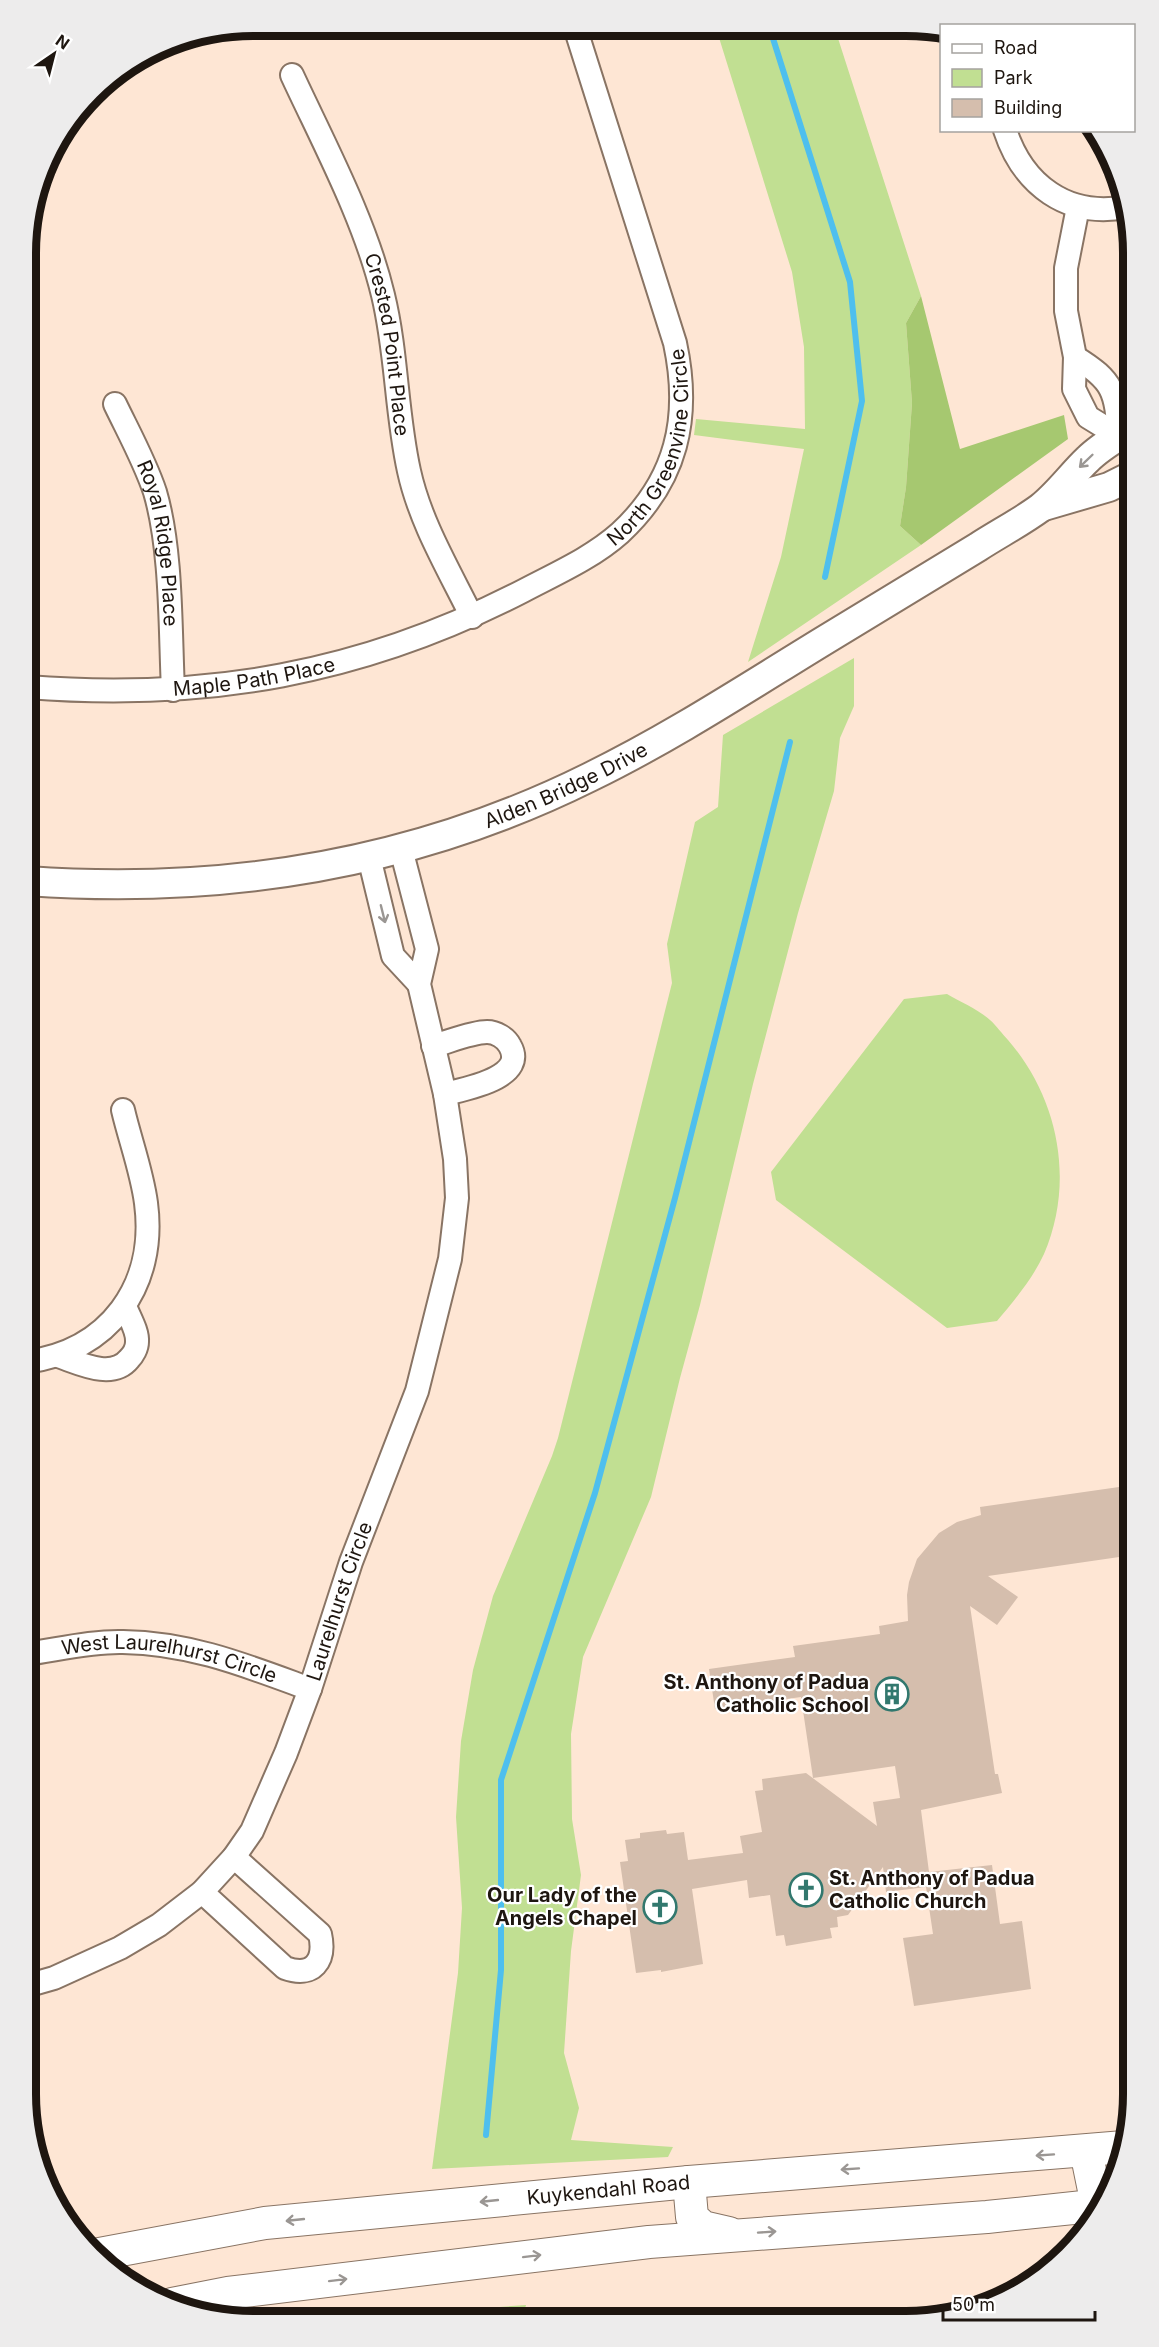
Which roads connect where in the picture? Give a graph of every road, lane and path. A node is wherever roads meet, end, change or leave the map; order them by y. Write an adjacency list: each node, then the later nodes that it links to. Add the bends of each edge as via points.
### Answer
1 (578, 36): 13 (street, North Greenvine Circle, via 675,343 681,371 680,429 672,461 659,484 619,534 572,565)
2 (292, 75): 13 (street, Crested Point Place, via 375,265 384,296 410,474 431,533)
3 (1006, 132): 4 (street, via 1028,176 1053,196)
4 (1078, 207): 5 (street); 6 (street, via 1066,268 1066,311)
5 (1118, 207)
6 (1075, 357): 8 (street, via 1099,372 1116,399); 9 (street, via 1074,389 1088,417)
7 (115, 404): 15 (street, Royal Ridge Place, via 155,492 168,585)
8 (1123, 422)
9 (1123, 437)
10 (1123, 443): 12 (street, Alden Bridge Drive, one-way to 12, via 1090,456)
11 (1123, 480): 12 (street, Alden Bridge Drive)
12 (1042, 506): 16 (street, Alden Bridge Drive, via 652,745 522,808)
13 (472, 617): 15 (street, Maple Path Place, via 388,648 311,670 250,682)
14 (36, 688): 15 (street, Maple Path Place)
15 (173, 690)
16 (401, 849): 17 (street, Alden Bridge Drive); 19 (street, Laurelhurst Circle, via 427,950)
17 (369, 857): 18 (street, Alden Bridge Drive, via 244,879 172,885); 19 (street, Laurelhurst Circle, one-way to 19, via 393,956)
18 (36, 881)
19 (418, 984): 20 (street, Laurelhurst Circle)
20 (433, 1046): 21 (street, Laurelhurst Circle); 21 (street, via 487,1032 504,1038 511,1049 511,1062 499,1077)
21 (445, 1094): 27 (street, Laurelhurst Circle, via 455,1160 450,1259 417,1391 351,1562)
22 (123, 1110): 23 (street, via 146,1202 148,1234 141,1271)
23 (125, 1306): 24 (street, via 91,1339); 24 (street, via 137,1343 124,1365 94,1368)
24 (58, 1356): 25 (street)
25 (36, 1360)
26 (36, 1653): 27 (street, West Laurelhurst Circle, via 120,1642 161,1644 224,1657)
27 (310, 1689): 28 (street, Laurelhurst Circle, via 264,1806)
28 (234, 1857): 29 (street, Laurelhurst Circle); 29 (street, via 320,1934 323,1948 310,1969 298,1972 285,1968)
29 (202, 1892): 30 (street, Laurelhurst Circle, via 159,1925 120,1948)
30 (36, 1983)
31 (1116, 2148): 32 (main road, Kuykendahl Road)
32 (1086, 2151): 33 (main road, Kuykendahl Road, one-way to 33); 34 (main road)
33 (689, 2182): 36 (main road, via 692,2217 703,2227); 37 (main road, Kuykendahl Road, one-way to 37, via 265,2223)
34 (1097, 2197)
35 (1091, 2206): 36 (main road, one-way to 35)
36 (735, 2234): 38 (main road, one-way to 36)
37 (106, 2253)
38 (189, 2301)

